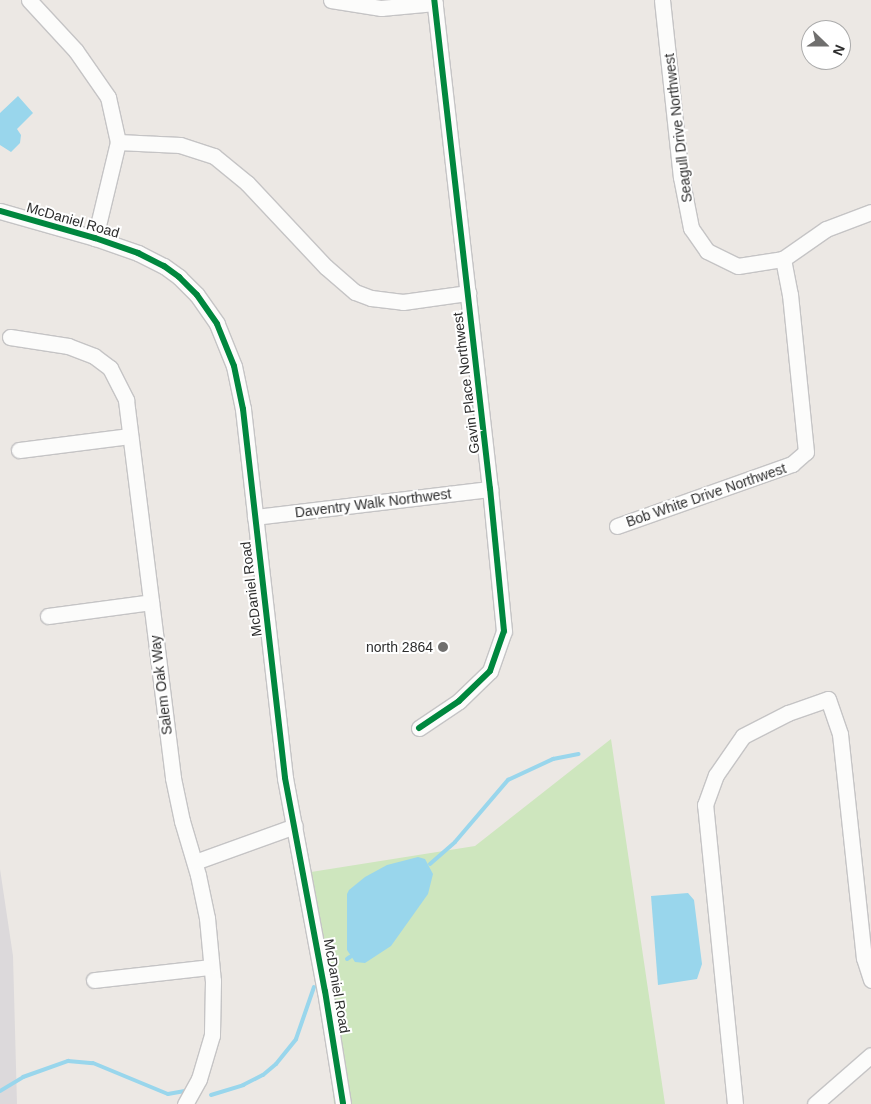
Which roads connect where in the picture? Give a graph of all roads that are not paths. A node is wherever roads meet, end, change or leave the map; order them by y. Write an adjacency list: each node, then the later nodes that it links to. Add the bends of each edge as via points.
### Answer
1 (28, 0): 5 (street, via 76,51 108,97)
2 (331, 0): 4 (street, via 381,8)
3 (662, 0): 9 (street, Seagull Drive Northwest, via 680,177 691,228 707,250 738,266)
4 (434, 2): 10 (street, Gavin Place Northwest)
5 (118, 142): 8 (street); 10 (street, via 180,145 214,156 247,183 339,280 355,292 371,298 403,302)
6 (0, 210): 8 (street, McDaniel Road)
7 (871, 212): 9 (street, Seagull Drive Northwest, via 826,230)
8 (95, 238): 15 (street, McDaniel Road, via 138,253 179,277 197,295 217,324 234,366 243,409)
9 (783, 259): 16 (street, Bob White Drive Northwest, via 790,294 806,452 792,464)
10 (468, 293): 14 (street, Gavin Place Northwest)
11 (10, 337): 12 (street, Salem Oak Way, via 68,346 94,356 110,368 126,400)
12 (130, 436): 13 (street); 17 (street, Salem Oak Way)
13 (19, 450)
14 (490, 488): 15 (street, Daventry Walk Northwest); 19 (street, Gavin Place Northwest, via 504,631 490,671 459,701)
15 (255, 517): 20 (street, McDaniel Road, via 285,778)
16 (617, 526)
17 (151, 602): 18 (street); 21 (street, Salem Oak Way, via 173,778)
18 (48, 616)
19 (419, 728)
20 (295, 826): 21 (street); 27 (street, McDaniel Road)
21 (195, 862): 22 (street, Salem Oak Way, via 207,918)
22 (210, 967): 23 (street); 26 (street, Salem Oak Way, via 213,981 212,1035 199,1079)
23 (94, 980)
24 (871, 980): 28 (street, via 864,958 840,734 828,699 788,713 743,736 716,775 705,805)
25 (871, 1055): 29 (street)
26 (185, 1104)
27 (343, 1104)
28 (735, 1104)
29 (815, 1104)

